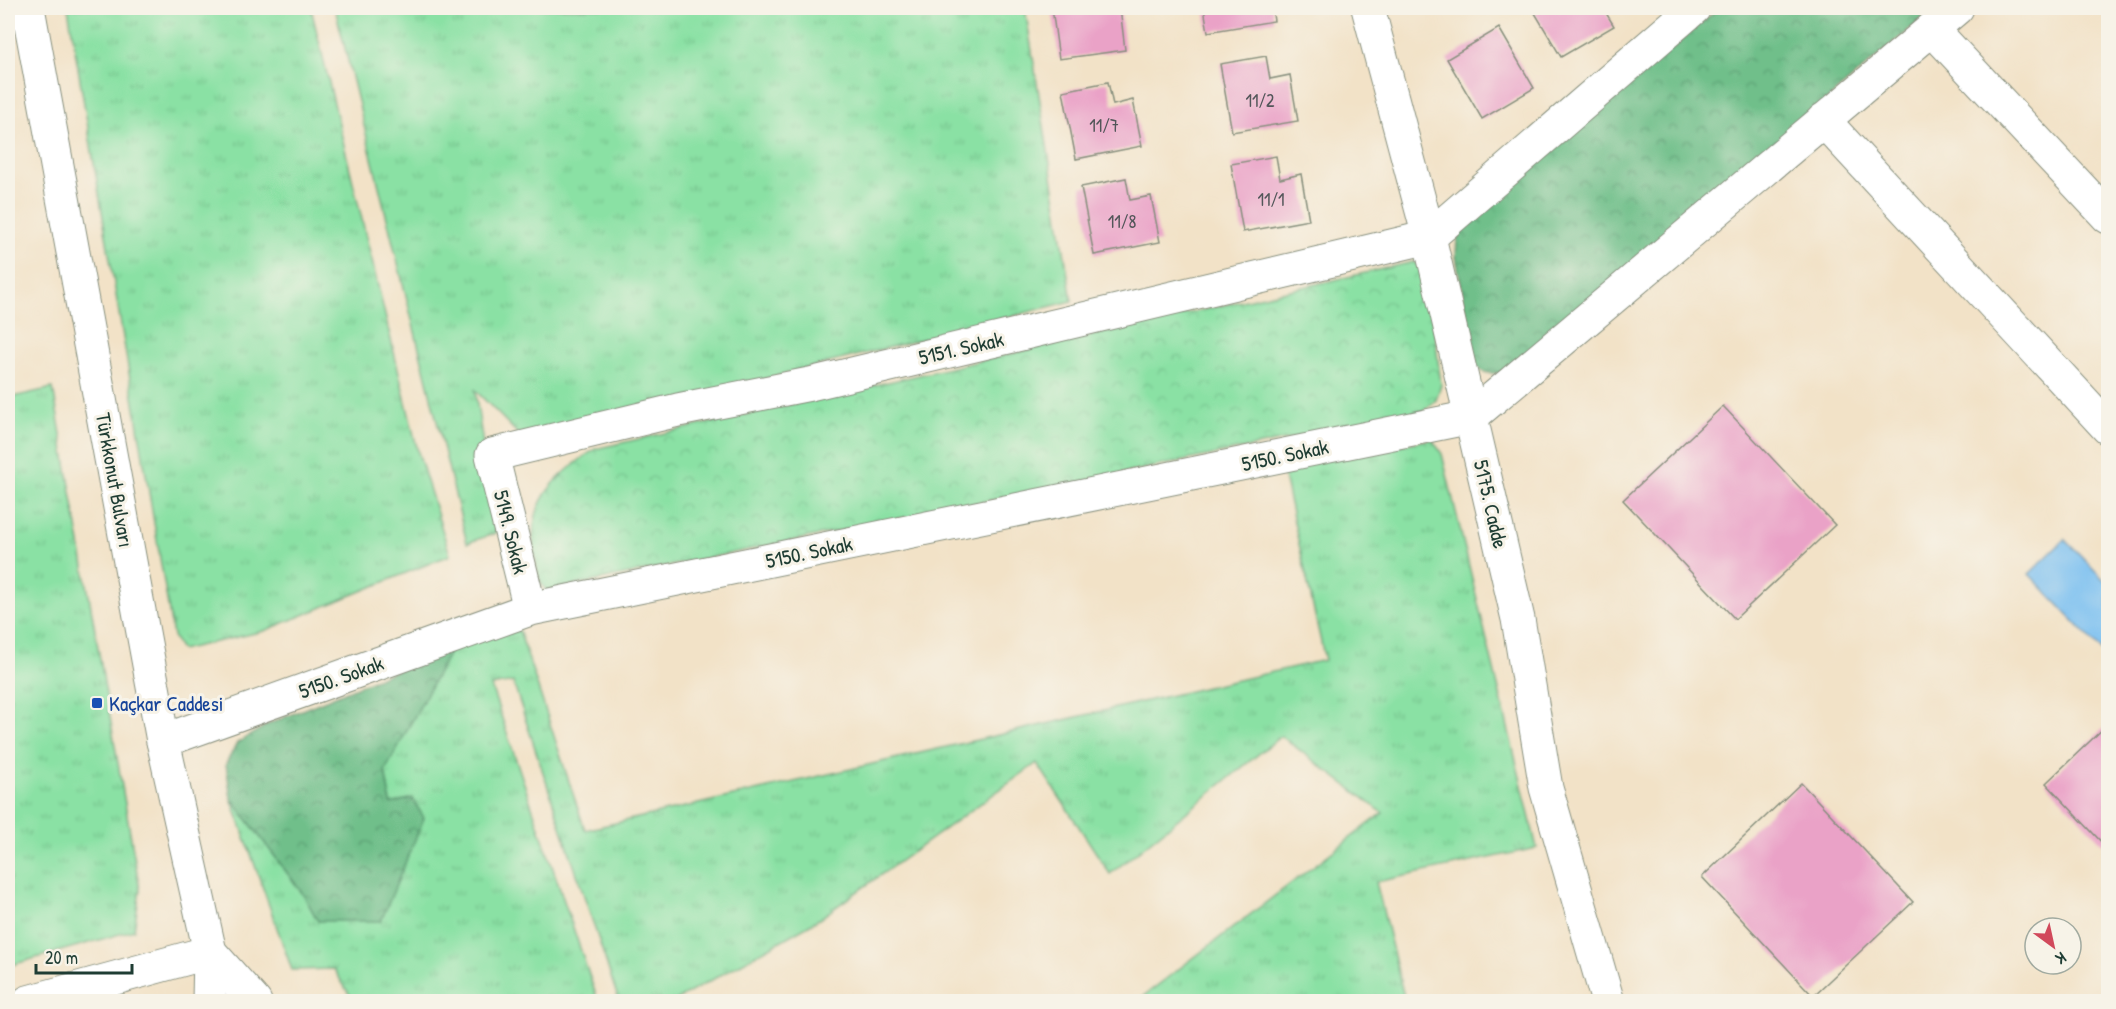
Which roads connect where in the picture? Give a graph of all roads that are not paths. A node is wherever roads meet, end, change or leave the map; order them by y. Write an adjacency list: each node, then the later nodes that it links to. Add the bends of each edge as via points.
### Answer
1 (1368, 8): 8 (street, 5175. Cadde)
2 (1694, 8): 8 (street)
3 (1957, 8): 5 (street)
4 (22, 17): 13 (street, Türkkonut Bulvarı)
5 (1932, 29): 6 (street); 7 (street)
6 (1823, 120): 9 (street); 10 (street)
7 (2109, 217)
8 (1429, 237): 9 (street, 5175. Cadde); 11 (street, 5151. Sokak)
9 (1471, 417): 12 (street, 5150. Sokak); 18 (street, 5175. Cadde, via 1518,619 1546,788)
10 (2109, 428)
11 (492, 455): 12 (street, 5149. Sokak)
12 (530, 609): 13 (street, 5150. Sokak)
13 (163, 741): 14 (street, Türkkonut Bulvarı)
14 (210, 952): 15 (street); 16 (street, Türkkonut Bulvarı); 17 (street, Türkkonut Bulvarı)
15 (28, 1002)
16 (209, 1002)
17 (255, 1002)
18 (1608, 1002)

